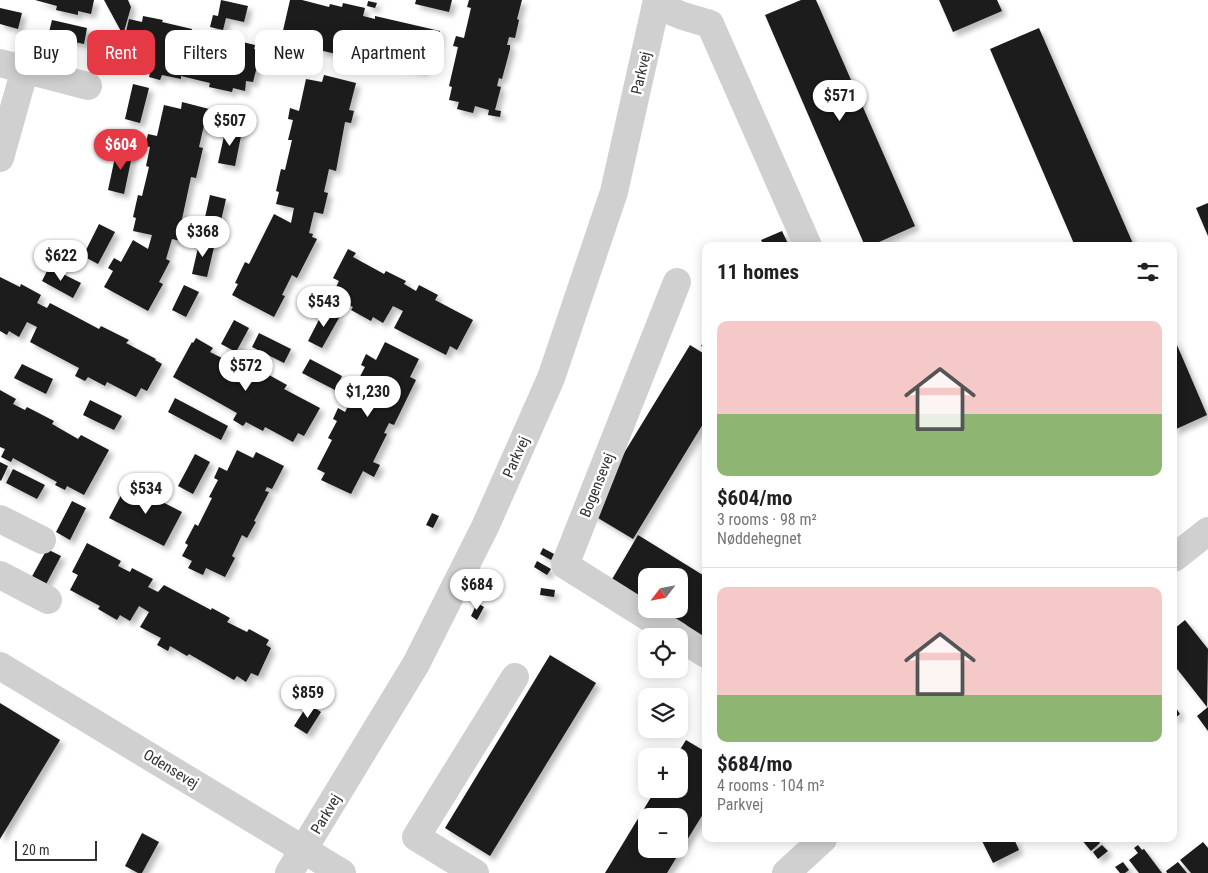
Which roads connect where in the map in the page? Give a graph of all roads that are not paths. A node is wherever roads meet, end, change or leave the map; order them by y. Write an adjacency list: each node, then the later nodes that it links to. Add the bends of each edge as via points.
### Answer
1 (657, 2): 5 (street, Parkvej, via 683,16 710,24); 19 (street, Parkvej, via 614,192 551,378 485,527 416,664)
2 (12, 66): 3 (street); 4 (street)
3 (88, 86)
4 (0, 158)
5 (806, 242)
6 (677, 282): 13 (street, Bogensevej, via 565,565)
7 (0, 518): 9 (street)
8 (1208, 531): 10 (street)
9 (42, 540)
10 (1177, 556)
11 (0, 575): 12 (street)
12 (48, 600)
13 (664, 628)
14 (688, 643): 15 (street, Bogensevej)
15 (702, 652)
16 (0, 666): 19 (street, Odensevej)
17 (515, 677): 22 (street, via 416,837)
18 (820, 842): 23 (street)
19 (304, 850): 20 (street, Parkvej); 21 (street, Odensevej)
20 (289, 873)
21 (342, 873)
22 (475, 873)
23 (786, 873)

